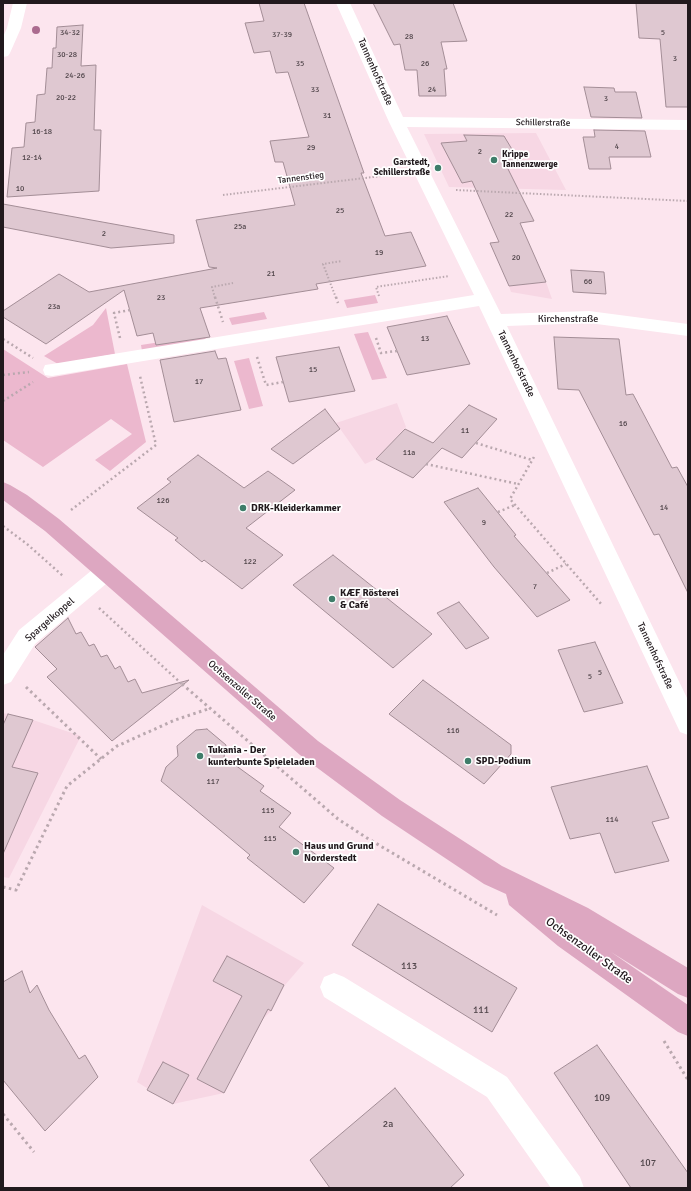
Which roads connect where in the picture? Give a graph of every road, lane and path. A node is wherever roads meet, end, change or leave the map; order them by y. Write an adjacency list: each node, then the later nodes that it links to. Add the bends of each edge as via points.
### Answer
1 (20, 3): 3 (street, via 14,28)
2 (344, 3): 4 (street, Tannenhofstraße)
3 (3, 53)
4 (397, 122): 5 (street, Schillerstraße); 7 (street, Tannenhofstraße)
5 (688, 125)
6 (382, 176): 8 (path, Tannenstieg)
7 (430, 189): 9 (path); 11 (street, Tannenhofstraße)
8 (223, 194)
9 (688, 201)
10 (342, 261): 17 (path, via 323,264)
11 (471, 273): 13 (street, Tannenhofstraße); 15 (path, via 376,287)
12 (233, 283): 21 (path, via 212,287)
13 (485, 299): 15 (street); 16 (street, Tannenhofstraße)
14 (130, 310): 23 (path, via 114,313)
15 (378, 317): 17 (street); 22 (path, via 382,353)
16 (495, 320): 18 (street, Kirchenstraße, via 589,317); 27 (street, Tannenhofstraße)
17 (345, 322): 19 (street)
18 (688, 330)
19 (250, 338): 21 (street); 25 (path, via 266,385)
20 (3, 339): 24 (path)
21 (230, 341): 23 (street)
22 (397, 350)
23 (130, 357): 24 (street); 35 (path, via 156,445)
24 (52, 370): 26 (path)
25 (283, 382)
26 (3, 401)
27 (548, 432): 29 (path); 42 (street, Tannenhofstraße)
28 (476, 443): 29 (path)
29 (532, 460): 31 (path)
30 (426, 464): 31 (path)
31 (518, 484): 33 (path, via 510,499)
32 (3, 490): 35 (main road, Ochsenzoller Straße)
33 (515, 505): 34 (path); 36 (path)
34 (498, 512)
35 (52, 525): 37 (main road, Ochsenzoller Straße)
36 (566, 564): 38 (path); 39 (path)
37 (105, 572): 40 (street, Spargelkoppel, via 27,637); 44 (main road, Ochsenzoller Straße, via 309,748 397,812)
38 (547, 573)
39 (602, 606)
40 (5, 671): 43 (path)
41 (209, 709): 43 (path, via 175,720 117,746)
42 (688, 725)
43 (101, 759): 45 (path, via 67,786 16,890)
44 (493, 875): 46 (main road, Ochsenzoller Straße, via 579,917); 48 (main road, Ochsenzoller Straße, via 567,937)
45 (3, 887)
46 (688, 984)
47 (334, 986): 53 (street, via 497,1087)
48 (688, 1022)
49 (660, 1035): 50 (path)
50 (688, 1080)
51 (3, 1114): 52 (path)
52 (34, 1152)
53 (570, 1188)

